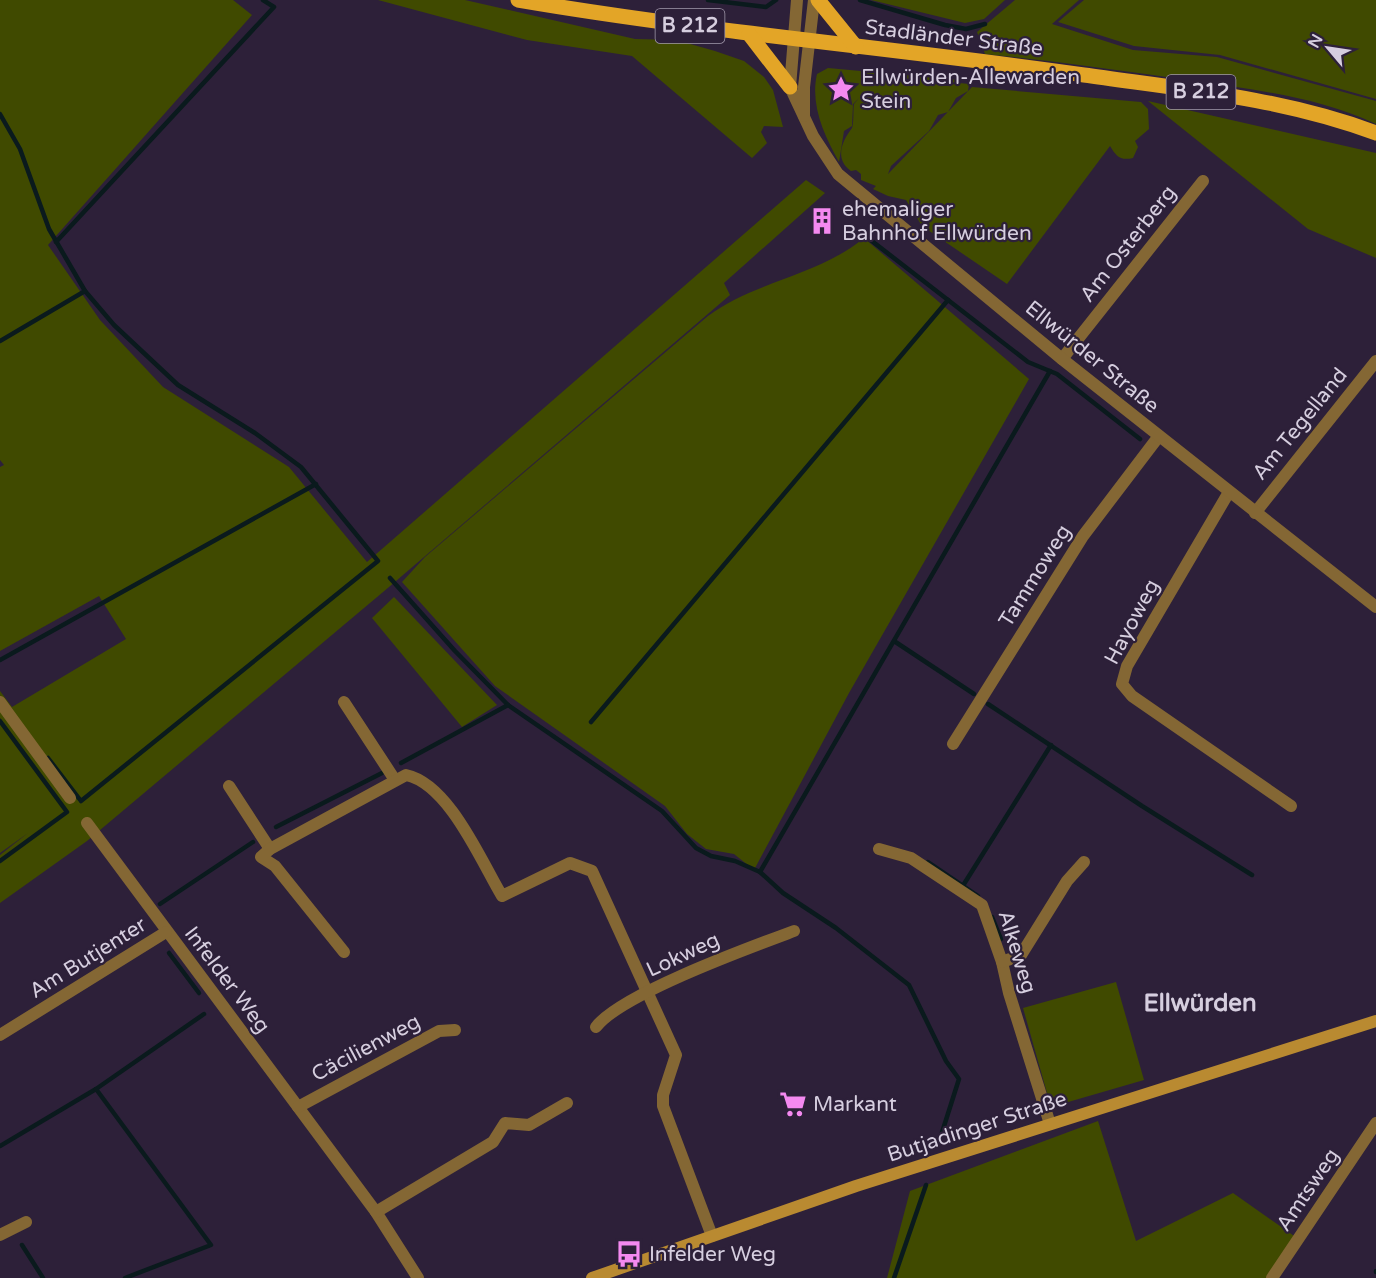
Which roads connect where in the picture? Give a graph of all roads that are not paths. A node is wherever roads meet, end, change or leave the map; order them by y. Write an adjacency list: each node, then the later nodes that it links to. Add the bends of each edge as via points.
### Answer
1 (518, 0): 4 (main road, Stadländer Straße / B 212)
2 (797, 0): 5 (street, Ellwürder Straße)
3 (816, 0): 6 (street, Ellwürder Straße); 7 (main road)
4 (748, 34): 5 (main road, Stadländer Straße / B 212); 8 (main road, B 212)
5 (794, 39): 6 (main road, Stadländer Straße / B 212); 8 (street, Ellwürder Straße)
6 (811, 41): 7 (main road, Stadländer Straße / B 212); 9 (street, Ellwürder Straße)
7 (856, 47): 10 (main road, Stadländer Straße / B 212, via 1236,97 1293,108)
8 (790, 87): 9 (street, Ellwürder Straße)
9 (804, 118): 12 (street, Ellwürder Straße, via 838,174)
10 (1376, 134)
11 (1203, 182): 12 (street, Am Osterberg)
12 (1062, 358): 14 (street, Ellwürder Straße)
13 (1376, 361): 16 (street, Am Tegelland)
14 (1159, 436): 15 (street, Ellwürder Straße); 20 (street, Tammoweg, via 1083,536)
15 (1229, 492): 16 (street, Ellwürder Straße); 24 (street, Hayoweg, via 1127,666 1122,684 1132,696)
16 (1255, 513): 17 (street, Ellwürder Straße)
17 (1376, 607)
18 (0, 702): 23 (street)
19 (344, 702): 21 (street)
20 (953, 744)
21 (395, 780): 27 (street); 33 (street, via 406,775 417,777 449,806 502,896 570,863 592,871)
22 (229, 786): 27 (street)
23 (70, 798)
24 (1291, 806)
25 (87, 822): 30 (street, Infelder Weg)
26 (879, 849): 32 (street, Alkeweg, via 911,858 982,906)
27 (266, 853): 31 (street)
28 (1084, 862): 32 (street, via 1067,881 1021,955)
29 (794, 931): 33 (street, Lokweg, via 723,957)
30 (166, 932): 37 (street, Am Butjenter); 39 (street, Infelder Weg)
31 (344, 952)
32 (1002, 962): 40 (street, Alkeweg)
33 (648, 993): 35 (street, Lokweg, via 603,1018); 45 (street, via 676,1055 663,1106)
34 (1376, 1021): 40 (main road, Butjadinger Straße)
35 (596, 1027)
36 (455, 1030): 39 (street, Cäcilienweg, via 439,1030)
37 (0, 1035)
38 (567, 1103): 42 (street, via 529,1125 505,1123 493,1143)
39 (298, 1107): 42 (street, Infelder Weg)
40 (1050, 1124): 45 (main road, Butjadinger Straße)
41 (1375, 1126): 48 (street, Amtsweg)
42 (376, 1212): 46 (street, Infelder Weg)
43 (26, 1222): 44 (street)
44 (0, 1235)
45 (712, 1236): 47 (main road, Butjadinger Straße)
46 (418, 1278)
47 (592, 1278)
48 (1272, 1278)

